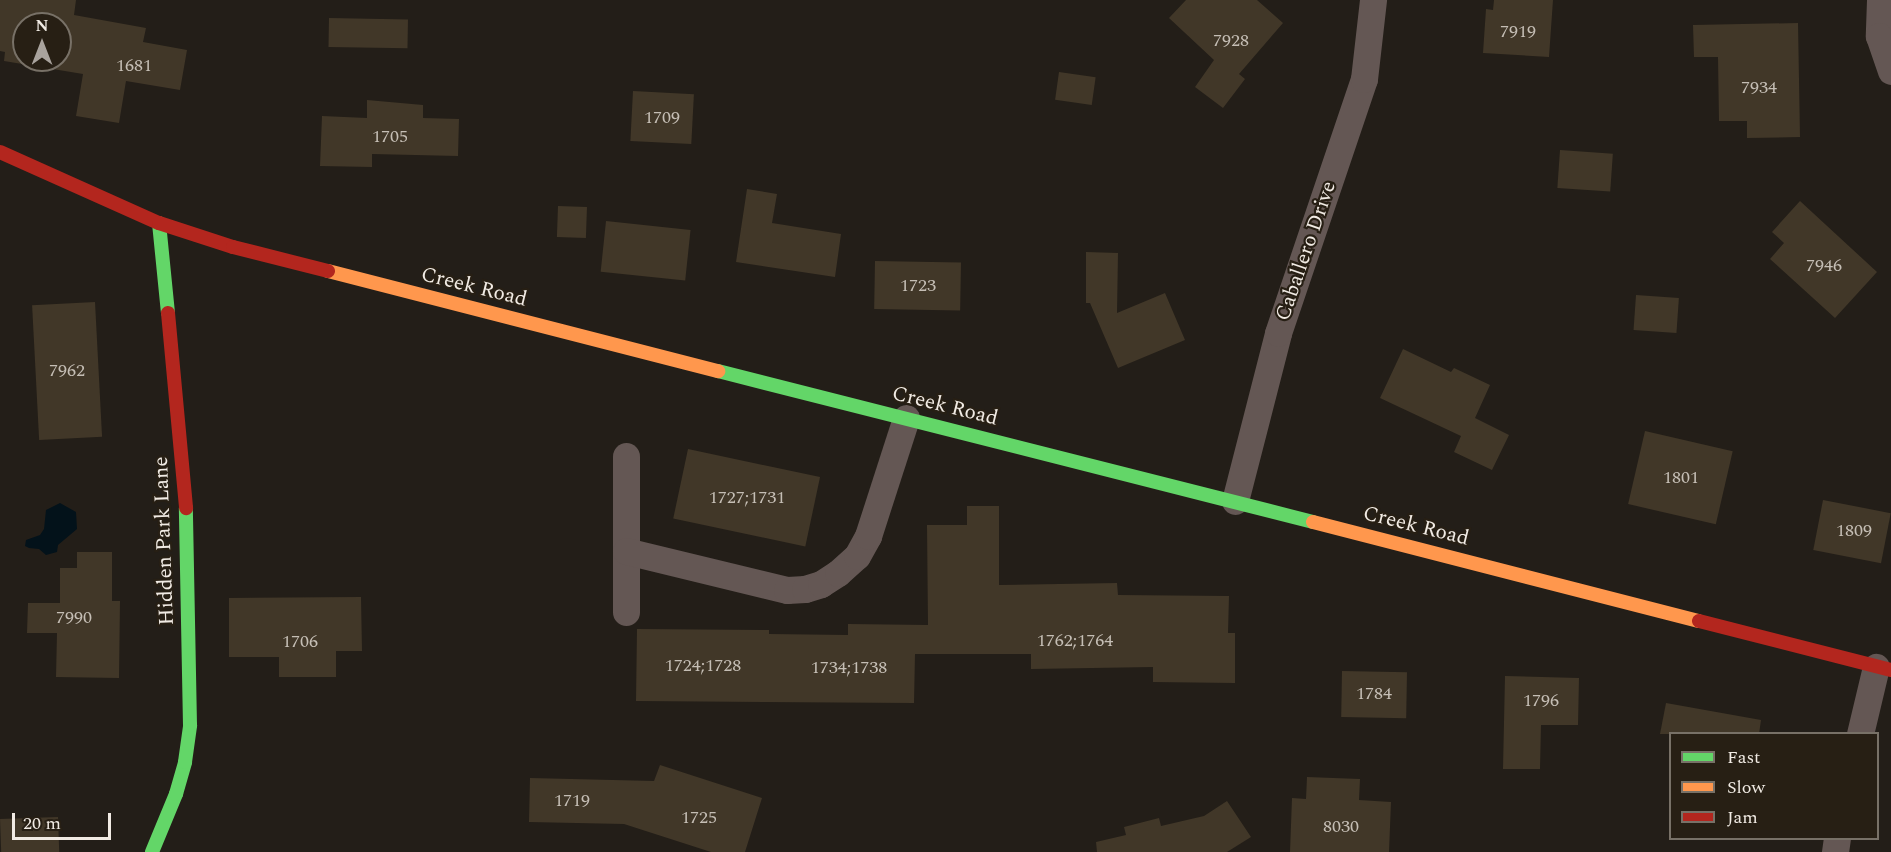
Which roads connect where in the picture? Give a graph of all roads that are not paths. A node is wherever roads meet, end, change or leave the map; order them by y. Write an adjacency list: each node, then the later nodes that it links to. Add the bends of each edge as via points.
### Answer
1 (1373, 0): 8 (street, Caballero Drive, via 1364,79 1278,333)
2 (1880, 0): 3 (street, via 1879,36)
3 (1891, 71)
4 (0, 152): 5 (street, Creek Road)
5 (159, 223): 6 (street, Creek Road, via 233,247); 13 (street, Hidden Park Lane, via 185,492 190,725 179,784)
6 (906, 418): 8 (street, Creek Road); 9 (street, via 868,536 857,556 821,584 788,590)
7 (626, 456): 9 (street)
8 (1235, 501): 11 (street, Creek Road)
9 (626, 551): 10 (street)
10 (626, 612)
11 (1884, 668): 12 (street)
12 (1861, 732)
13 (152, 852)

